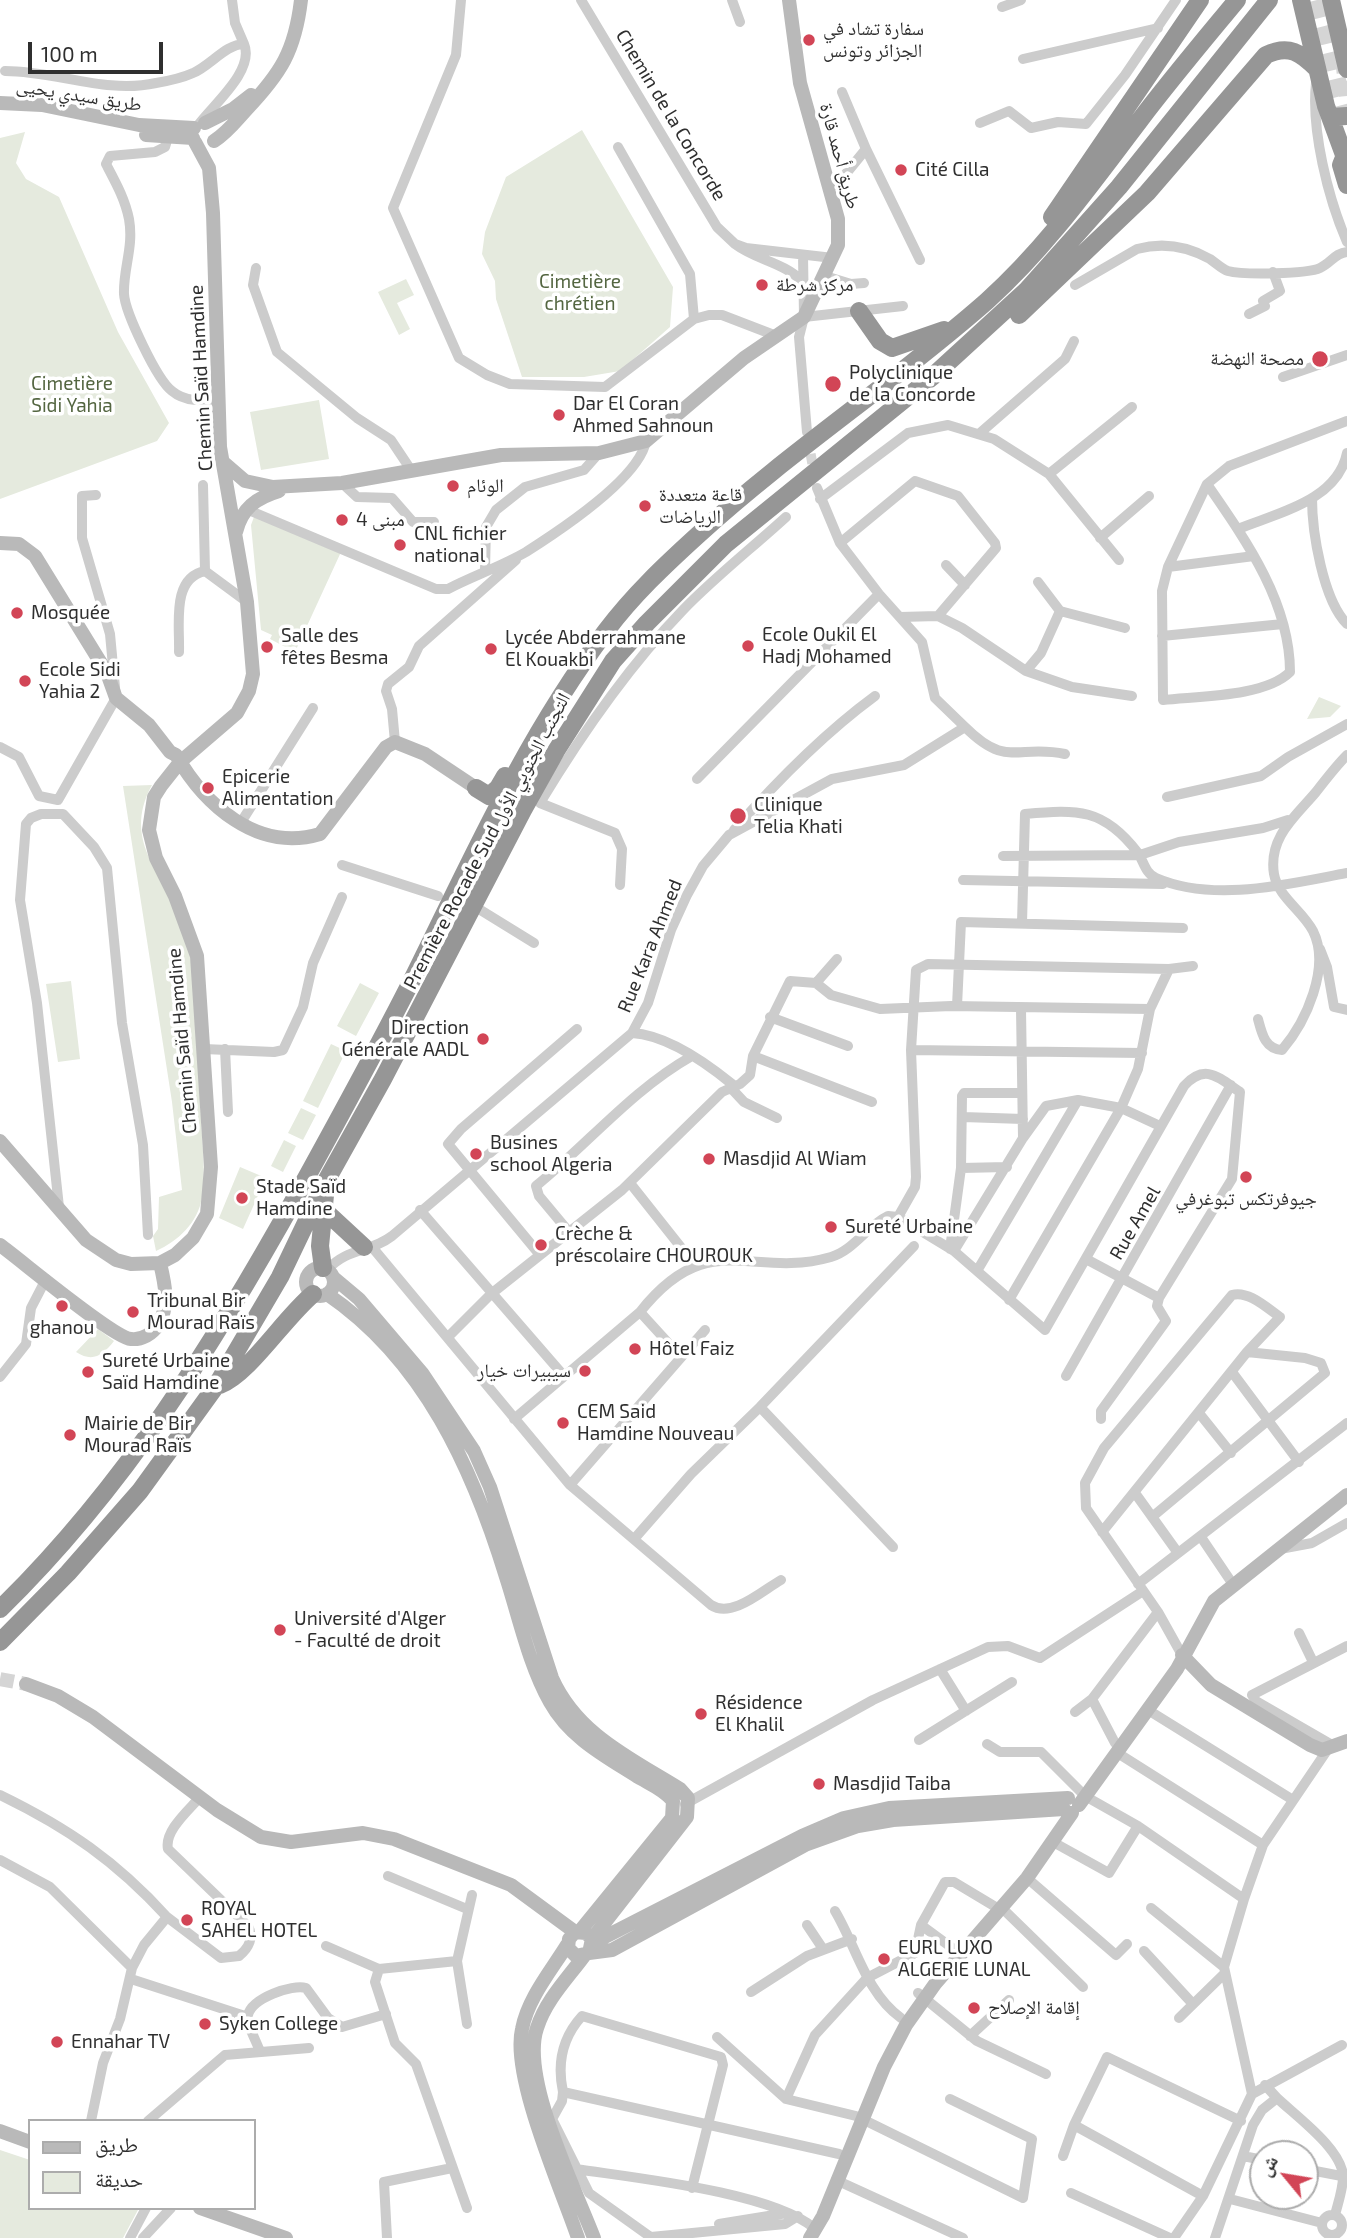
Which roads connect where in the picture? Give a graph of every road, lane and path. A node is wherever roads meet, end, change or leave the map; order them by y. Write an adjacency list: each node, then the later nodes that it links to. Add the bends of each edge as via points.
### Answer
1 (232, 0): 20 (street)
2 (292, 0): 30 (street, via 285,43 270,74 247,98)
3 (301, 0): 32 (street, via 294,41 283,66 267,89)
4 (461, 0): 57 (street, via 456,55 393,208 459,358 510,384 605,387)
5 (581, 0): 41 (street, Chemin de la Concorde, via 717,227)
6 (732, 0): 17 (street)
7 (789, 0): 38 (street, طريق أحمد قارة, via 800,83)
8 (1021, 0): 16 (street)
9 (1176, 0): 18 (street)
10 (1202, 0): 52 (highway, via 1061,205)
11 (1237, 0): 52 (highway, Première Rocade Sud التجنب الجنوبي الأول, via 1060,225)
12 (1269, 0): 72 (highway, Première Rocade Sud التجنب الجنوبي الأول, via 1119,187 1026,291 932,377)
13 (1301, 0): 22 (highway)
14 (1331, 0): 23 (highway)
15 (1338, 0): 19 (highway)
16 (1002, 7)
17 (740, 22)
18 (1158, 28): 21 (street); 29 (street, via 1086,124 1065,121 1031,128 1009,111)
19 (1347, 37)
20 (244, 44): 24 (street, via 233,46 194,73 127,88 36,71); 30 (street, via 246,62)
21 (1023, 59)
22 (1317, 69): 28 (highway); 40 (street, via 1313,110 1318,142); 72 (highway, via 1296,51 1266,55 1147,193 1007,326 900,414)
23 (1347, 69)
24 (5, 71)
25 (842, 92): 34 (street)
26 (0, 103): 30 (street, طريق سيدي يحيى, via 42,105 139,125)
27 (0, 111): 31 (street, طريق سيدي يحيى, via 56,116)
28 (1338, 116): 35 (highway)
29 (980, 123)
30 (197, 131): 31 (street, طريق سيدي يحيى); 32 (street, via 205,146); 36 (street)
31 (168, 137): 36 (street, via 189,145); 63 (street, via 165,147 155,152 107,159 129,221 125,302 170,390 198,401)
32 (214, 141): 39 (street)
33 (618, 147): 57 (street, via 691,274)
34 (866, 149): 38 (street, via 844,176); 45 (street)
35 (1345, 153): 37 (highway, via 1341,170)
36 (209, 168): 39 (street)
37 (1347, 185)
38 (829, 186): 44 (street, طريق أحمد قارة, via 838,219)
39 (213, 214): 63 (street, Chemin Saïd Hamdine)
40 (1347, 242)
41 (735, 244): 43 (street); 49 (street)
42 (1347, 252): 47 (street, via 1338,253 1318,269)
43 (803, 255): 44 (street); 49 (street)
44 (833, 258): 48 (street, طريق أحمد قارة)
45 (920, 260)
46 (256, 268): 73 (street, via 253,285 277,352 391,440)
47 (1273, 272): 51 (street, via 1228,271 1194,251 1173,245 1149,246 1137,248); 55 (street, via 1280,292)
48 (825, 276): 50 (street); 56 (street, طريق أحمد قارة)
49 (802, 281): 56 (street)
50 (864, 283)
51 (1075, 285)
52 (990, 298): 58 (highway, Première Rocade Sud التجنب الجنوبي الأول)
53 (903, 306): 54 (street)
54 (859, 311): 56 (street); 58 (highway, via 880,341 892,348)
55 (1250, 314)
56 (804, 317): 59 (street); 66 (street, via 799,337)
57 (694, 319): 59 (street, via 722,315)
58 (961, 323): 116 (highway, Première Rocade Sud التجنب الجنوبي الأول, via 789,456 653,576 609,626)
59 (774, 335): 68 (street)
60 (1074, 341): 67 (street, via 1065,359)
61 (1347, 355): 62 (street)
62 (1283, 377)
63 (218, 399): 71 (street, Chemin Saïd Hamdine)
64 (1132, 407): 74 (street)
65 (1347, 421): 76 (street, via 1228,466)
66 (807, 432)
67 (980, 433): 74 (street); 89 (street, via 948,425 908,433 819,494)
68 (646, 441): 69 (street); 90 (street, via 636,464 599,499)
69 (599, 453): 73 (street, via 501,454); 95 (street, via 584,470 525,487 496,510 486,527)
70 (1347, 457): 82 (street, via 1337,477)
71 (223, 462): 80 (street, Chemin Saïd Hamdine); 81 (street)
72 (822, 465): 99 (highway, Première Rocade Sud التجنب الجنوبي الأول, via 726,544)
73 (411, 470): 75 (street)
74 (1049, 474): 87 (street)
75 (342, 483): 81 (street, via 298,486); 84 (street, via 357,497 392,498 413,522)
76 (1207, 484): 85 (street); 94 (street)
77 (203, 485): 96 (street)
78 (96, 495): 114 (street, via 82,496 82,538 110,634)
79 (1149, 496): 87 (street)
80 (229, 497): 81 (street, via 243,487); 86 (street, Chemin Saïd Hamdine)
81 (253, 498): 86 (street); 95 (street, via 436,589 448,589)
82 (1312, 498): 85 (street); 107 (street, via 1317,546 1336,614)
83 (786, 517): 102 (street)
84 (434, 522)
85 (1238, 529): 91 (street)
86 (235, 537): 101 (street, Chemin Saïd Hamdine)
87 (1100, 538): 92 (street)
88 (0, 543): 114 (street, via 19,544 35,556 107,673)
89 (840, 544): 98 (street, via 915,481 949,491 995,542 996,548); 100 (street)
90 (524, 553): 95 (street); 119 (street, via 419,646 409,667 388,684)
91 (1254, 556): 94 (street); 106 (street)
92 (1119, 560)
93 (946, 565): 98 (street)
94 (1168, 567): 109 (street, via 1162,591)
95 (485, 570)
96 (205, 571): 101 (street); 110 (street, via 185,582 180,596)
97 (1038, 582): 103 (street)
98 (965, 585): 104 (street)
99 (681, 588): 102 (highway); 143 (highway, Première Rocade Sud التجنب الجنوبي الأول, via 613,661 585,703)
100 (879, 594): 105 (street); 124 (street)
101 (247, 601): 123 (street, Chemin Saïd Hamdine, via 253,674 249,691 232,719)
102 (685, 607): 127 (street, via 610,696)
103 (1060, 611): 108 (street); 111 (street, via 1041,653)
104 (938, 616): 105 (street); 111 (street)
105 (900, 617): 118 (street, via 922,642 935,698)
106 (1283, 624): 109 (street); 109 (street, via 1290,655 1290,672 1283,679 1252,690 1163,700)
107 (1347, 624)
108 (1125, 628)
109 (1162, 636)
110 (179, 652)
111 (1026, 671): 113 (street, via 1072,687)
112 (874, 696): 130 (street, via 790,768)
113 (1132, 696)
114 (116, 698): 120 (street, via 58,800 39,796 19,757); 123 (street, via 149,725)
115 (313, 708): 129 (street)
116 (553, 708): 125 (highway, via 530,730 493,794); 142 (highway, Première Rocade Sud التجنب الجنوبي الأول)
117 (1347, 723): 126 (street, via 1261,775)
118 (965, 727): 121 (street, via 1005,754); 130 (street, Rue Kara Ahmed, via 904,765 832,779)
119 (395, 742): 125 (street, via 425,754); 129 (street, via 386,747 320,834 278,835)
120 (0, 747)
121 (1065, 754)
122 (1347, 755): 128 (street)
123 (180, 762): 129 (street, via 200,793); 163 (street, Chemin Saïd Hamdine, via 154,797 150,843 193,937)
124 (697, 779)
125 (476, 788)
126 (1167, 797)
127 (540, 803): 139 (street, via 615,832 622,849); 143 (highway)
128 (1288, 820): 131 (street, via 1179,842); 140 (street, via 1276,853)
129 (240, 824)
130 (729, 835): 161 (street, Rue Kara Ahmed, via 703,866 687,895 648,1003)
131 (1140, 855): 133 (street); 133 (street, via 1116,828 1093,814 1066,810 1025,814); 138 (street, via 1153,877)
132 (1003, 856): 133 (street)
133 (1023, 856): 137 (street)
134 (341, 865): 142 (street)
135 (1347, 873): 140 (street)
136 (963, 880): 137 (street)
137 (1023, 880): 138 (street); 144 (street)
138 (1181, 884): 140 (street, via 1202,888)
139 (620, 885)
140 (1278, 885): 146 (street)
141 (342, 897): 164 (street, via 313,962 303,1007 286,1047 274,1052)
142 (444, 899): 242 (highway, Première Rocade Sud التجنب الجنوبي الأول, via 353,1095 255,1272 190,1377 139,1450)
143 (475, 903): 147 (street); 186 (highway, Première Rocade Sud التجنب الجنوبي الأول)
144 (1022, 923): 145 (street); 149 (street, via 961,922)
145 (1183, 928)
146 (1313, 931): 157 (street, via 1327,967 1334,1007); 159 (street, via 1319,968 1310,1001 1282,1051 1267,1044)
147 (534, 943)
148 (837, 959): 152 (street)
149 (958, 965): 151 (street); 153 (street); 154 (street, via 928,964 916,970)
150 (1193, 966): 151 (street)
151 (1169, 969): 156 (street)
152 (816, 983): 154 (street, via 831,995 880,1009); 158 (street, via 790,981)
153 (957, 1006): 154 (street); 155 (street)
154 (912, 1008): 165 (street)
155 (1021, 1009): 156 (street); 166 (street)
156 (1150, 1009): 167 (street)
157 (1347, 1010)
158 (770, 1017): 162 (street); 169 (street)
159 (1258, 1019)
160 (577, 1029): 185 (street, via 452,1138 448,1145)
161 (632, 1033): 168 (street, via 650,1035); 185 (street, Rue Kara Ahmed)
162 (848, 1046)
163 (204, 1049): 164 (street); 200 (street, Chemin Saïd Hamdine, via 209,1205 193,1238)
164 (225, 1049): 176 (street)
165 (911, 1050): 166 (street); 191 (street, via 916,1177)
166 (1023, 1052): 167 (street); 172 (street)
167 (1142, 1053): 175 (street)
168 (692, 1056): 171 (street, via 732,1084); 192 (street, via 613,1115 536,1186 537,1194)
169 (753, 1056): 171 (street, via 750,1075); 174 (street)
170 (1231, 1085): 180 (street, via 1207,1073 1195,1074); 205 (street, Rue Amel); 208 (street, via 1240,1092 1241,1102 1232,1179)
171 (730, 1087): 178 (street, via 744,1102); 187 (street)
172 (1021, 1093): 177 (street, via 964,1093); 179 (street)
173 (1078, 1100): 175 (street); 181 (street, via 1046,1106); 202 (street)
174 (872, 1102)
175 (1121, 1108): 180 (street); 209 (street)
176 (228, 1112)
177 (963, 1117): 179 (street); 184 (street)
178 (777, 1118)
179 (1023, 1119): 181 (street)
180 (1160, 1126): 199 (street)
181 (1023, 1138): 183 (street)
182 (0, 1141): 190 (street)
183 (1007, 1167): 184 (street); 197 (street)
184 (961, 1168): 197 (street)
185 (469, 1170): 189 (street, Rue Kara Ahmed); 198 (street)
186 (325, 1183): 188 (highway); 219 (highway, Première Rocade Sud التجنب الجنوبي الأول, via 280,1276)
187 (630, 1183): 192 (street); 201 (street)
188 (324, 1210): 196 (highway); 203 (highway, via 320,1246)
189 (420, 1210): 196 (street, Rue Kara Ahmed, via 393,1236); 207 (street)
190 (59, 1211): 193 (street, via 37,1003 20,900 26,824 34,816 54,812 78,828 107,868 122,1023 144,1145); 200 (street, via 105,1255 131,1264)
191 (898, 1217): 197 (street); 201 (street, via 882,1219 831,1257)
192 (569, 1232): 198 (street)
193 (148, 1236)
194 (0, 1245): 204 (street)
195 (914, 1246): 220 (street)
196 (368, 1247): 203 (street, Rue Kara Ahmed, via 341,1258); 212 (street)
197 (952, 1250): 202 (street)
198 (540, 1255): 207 (street)
199 (1086, 1259): 205 (street); 209 (street, via 1045,1330)
200 (160, 1263): 204 (street, via 166,1310 156,1329 140,1338 118,1334)
201 (695, 1265): 210 (street, via 658,1292)
202 (977, 1271): 209 (street)
203 (329, 1273): 206 (street, via 333,1288); 206 (street, via 314,1270 307,1277 307,1287); 263 (street, via 359,1299 422,1373 474,1451 552,1678 567,1707 590,1731 680,1788)
204 (46, 1279): 218 (street, via 30,1308 26,1344)
205 (1123, 1279): 208 (street); 217 (street, Rue Amel)
206 (320, 1294): 219 (highway, via 290,1314 233,1379); 265 (street, via 356,1316 399,1362 454,1441 486,1512 542,1686 559,1717 590,1747 667,1795)
207 (491, 1294): 212 (street); 216 (street)
208 (1159, 1298): 223 (street, via 1157,1306 1166,1321 1101,1411)
209 (1009, 1300)
210 (640, 1312): 214 (street); 216 (street)
211 (705, 1331): 214 (street)
212 (449, 1336): 222 (street)
213 (1247, 1352): 215 (street); 224 (street, via 1305,1358 1325,1368 1325,1373); 233 (street, via 1280,1317 1236,1293 1104,1448 1084,1493 1086,1508)
214 (681, 1357): 228 (street)
215 (1232, 1372): 221 (street); 224 (street)
216 (564, 1376): 222 (street)
217 (1066, 1376)
218 (0, 1377)
219 (216, 1386): 245 (highway, Première Rocade Sud التجنب الجنوبي الأول, via 140,1491)
220 (760, 1407): 235 (street, via 691,1474); 236 (street)
221 (1199, 1413): 226 (street); 229 (street)
222 (514, 1419): 228 (street)
223 (1101, 1419)
224 (1269, 1419): 226 (street); 227 (street)
225 (1347, 1423): 227 (street)
226 (1231, 1453): 231 (street)
227 (1299, 1462): 234 (street)
228 (570, 1485): 235 (street)
229 (1135, 1493): 231 (street); 233 (street)
230 (1347, 1495): 237 (street)
231 (1152, 1517): 238 (street)
232 (1347, 1523): 237 (street, via 1311,1543)
233 (1102, 1532): 241 (street)
234 (1201, 1537): 238 (street); 240 (street)
235 (635, 1538): 239 (street, via 720,1610 733,1608)
236 (893, 1547)
237 (1273, 1551): 240 (street)
238 (1178, 1553): 241 (street)
239 (782, 1580)
240 (1233, 1583): 247 (street, via 1214,1601)
241 (1140, 1587): 243 (street); 249 (street, via 1040,1658 1008,1646 989,1647)
242 (0, 1609)
243 (1158, 1612): 247 (street); 252 (street)
244 (1299, 1633): 248 (street)
245 (0, 1642)
246 (1347, 1646): 248 (street)
247 (1182, 1656): 253 (street); 257 (street, via 1211,1685 1310,1745); 259 (street, via 1171,1665)
248 (1313, 1662): 257 (street, via 1256,1690 1253,1699)
249 (940, 1669): 254 (street); 263 (street, via 873,1700)
250 (1012, 1682): 254 (street)
251 (26, 1684): 261 (street, via 93,1717)
252 (1092, 1699): 255 (street); 259 (street)
253 (1148, 1710): 259 (street); 262 (street)
254 (966, 1711): 256 (street)
255 (1075, 1712)
256 (919, 1740)
257 (1339, 1742): 262 (street)
258 (987, 1744): 264 (street, via 1000,1752 1041,1752)
259 (1115, 1748): 264 (street); 268 (street)
260 (0, 1795): 278 (street, via 53,1821 97,1850)
261 (200, 1797): 278 (street, via 168,1839 168,1849 248,1926 250,1942 239,1956 221,1958); 282 (street, via 261,1837 291,1842 377,1835 472,1868 518,1889)
262 (1293, 1800): 268 (street)
263 (689, 1802): 265 (street); 282 (street, via 684,1822)
264 (1073, 1803): 266 (street); 267 (street); 274 (street); 282 (street, via 858,1826 805,1845 612,1950)
265 (675, 1809): 282 (street)
266 (1138, 1826): 267 (street, via 1109,1873); 273 (street)
267 (1053, 1842): 271 (street)
268 (1263, 1845): 273 (street)
269 (0, 1860): 291 (street, via 50,1887)
270 (388, 1875): 276 (street)
271 (1027, 1878): 274 (street); 283 (street, via 1116,1955)
272 (472, 1895): 276 (street)
273 (1244, 1899): 290 (street)
274 (998, 1907): 279 (street, via 954,1882 945,1882); 286 (street); 293 (street); 295 (street)
275 (1151, 1908): 290 (street)
276 (467, 1909): 288 (street)
277 (835, 1910): 281 (street)
278 (167, 1917): 291 (street, via 144,1945)
279 (922, 1925): 286 (street); 292 (street, via 915,1952)
280 (807, 1926): 285 (street)
281 (852, 1940): 285 (street); 292 (street)
282 (581, 1943): 351 (street, via 526,2014 519,2043 524,2083); 352 (street, via 542,2013 533,2048 538,2087)
283 (1127, 1944)
284 (326, 1946): 289 (street)
285 (823, 1948): 294 (street)
286 (955, 1950): 295 (street)
287 (1144, 1951): 297 (street)
288 (457, 1961): 289 (street); 302 (street)
289 (379, 1969): 298 (street, via 375,1983)
290 (1224, 1970): 297 (street); 311 (street)
291 (131, 1974): 299 (street); 316 (street, via 103,2063)
292 (867, 1978): 300 (street); 313 (street, via 815,2035)
293 (1083, 1987)
294 (751, 1992)
295 (921, 1996): 300 (street); 303 (street); 315 (street)
296 (1009, 2000): 303 (street)
297 (1192, 2003): 301 (street)
298 (386, 2014): 299 (street, via 342,2027 332,2022 302,1986 263,2000); 327 (street, via 395,2043 416,2064)
299 (248, 2017): 307 (street)
300 (901, 2018): 315 (street)
301 (1179, 2018)
302 (467, 2024)
303 (970, 2036): 308 (street)
304 (717, 2037): 313 (street)
305 (1342, 2045): 309 (street)
306 (309, 2048): 307 (street)
307 (260, 2052): 317 (street, via 217,2059)
308 (1046, 2074)
309 (1265, 2085): 311 (street); 312 (street)
310 (563, 2092): 319 (street); 319 (street, via 559,2062 582,2016 722,2057); 328 (street, via 552,2119)
311 (1252, 2094): 318 (street)
312 (1277, 2098): 325 (street, via 1262,2110); 330 (street, via 1331,2149)
313 (786, 2099): 315 (street)
314 (950, 2099): 315 (street, via 1032,2139 1023,2198)
315 (860, 2118): 323 (street); 331 (street)
316 (91, 2119)
317 (150, 2119)
318 (1241, 2122): 320 (street, via 1107,2057); 334 (street)
319 (707, 2124): 323 (street); 332 (street)
320 (1074, 2125): 324 (street); 334 (street)
321 (0, 2131): 322 (street)
322 (28, 2141)
323 (839, 2154): 345 (street)
324 (1063, 2156)
325 (1243, 2156): 326 (street); 335 (street)
326 (1249, 2157)
327 (452, 2168): 336 (street); 350 (street, via 384,2182)
328 (576, 2169): 332 (street); 353 (street, via 589,2193)
329 (1319, 2172): 330 (street)
330 (1345, 2177): 341 (street)
331 (836, 2180): 344 (street); 345 (street)
332 (692, 2188): 340 (street)
333 (1072, 2193): 355 (street)
334 (1203, 2196): 355 (street)
335 (1230, 2199): 342 (street); 356 (street)
336 (467, 2208)
337 (145, 2210): 347 (street)
338 (170, 2210): 348 (street)
339 (206, 2210): 349 (street)
340 (794, 2214): 345 (street); 353 (street)
341 (1335, 2215): 342 (street, via 1326,2216); 343 (street)
342 (1322, 2223): 346 (street)
343 (1344, 2226): 346 (street)
344 (944, 2234): 354 (street)
345 (812, 2235)
346 (1329, 2236)
347 (130, 2238)
348 (143, 2238)
349 (286, 2238)
350 (387, 2238)
351 (578, 2238)
352 (594, 2238)
353 (651, 2238)
354 (964, 2238)
355 (1172, 2238)
356 (1216, 2238)

